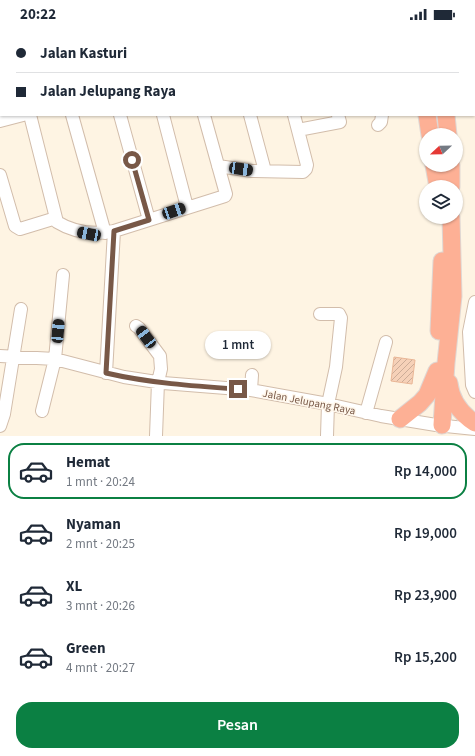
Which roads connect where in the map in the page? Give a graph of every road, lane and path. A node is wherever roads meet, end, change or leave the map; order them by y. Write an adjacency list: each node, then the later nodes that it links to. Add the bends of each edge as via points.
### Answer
1 (19, 116): 11 (street)
2 (30, 116): 19 (street)
3 (72, 116): 23 (street)
4 (120, 116): 20 (street)
5 (163, 116): 18 (street)
6 (204, 116): 14 (street)
7 (250, 116): 15 (street)
8 (294, 116): 13 (street)
9 (338, 116): 13 (street, via 340,122)
10 (446, 116): 12 (highway)
11 (0, 121)
12 (447, 128)
13 (298, 130): 15 (street, via 306,170)
14 (218, 166): 15 (street); 18 (street, via 225,196)
15 (265, 171)
16 (0, 175): 17 (street)
17 (4, 207): 19 (street, via 15,226 20,229)
18 (187, 207): 20 (street)
19 (56, 218): 23 (street, via 57,222 75,231 89,234)
20 (149, 220): 23 (street)
21 (442, 224): 33 (highway)
22 (452, 224): 33 (highway, via 453,296)
23 (109, 232): 34 (street)
24 (63, 275): 32 (street)
25 (475, 302): 37 (street, via 469,332)
26 (21, 309): 31 (street)
27 (320, 314): 39 (street, via 339,314 342,318)
28 (136, 326): 36 (street, via 160,356)
29 (386, 342): 41 (street)
30 (0, 356): 31 (street, Jalan Jelupang Raya)
31 (13, 357): 32 (street, Jalan Jelupang Raya); 45 (street)
32 (55, 359): 34 (street, Jalan Jelupang Raya); 40 (street)
33 (442, 367): 42 (highway, via 420,403); 43 (highway, via 456,406); 44 (highway)
34 (106, 373): 36 (street, Jalan Jelupang Raya)
35 (252, 375): 38 (street)
36 (158, 382): 38 (street, Jalan Jelupang Raya); 47 (street)
37 (474, 387)
38 (251, 390): 39 (street, Jalan Jelupang Raya)
39 (328, 404): 41 (street, Jalan Jelupang Raya); 48 (street)
40 (42, 411)
41 (366, 413): 42 (street, Jalan Jelupang Raya)
42 (400, 419): 44 (street, Jalan Jelupang Raya)
43 (475, 423)
44 (439, 425): 46 (street, Jalan Jelupang Raya)
45 (0, 426)
46 (475, 429)
47 (156, 436)
48 (327, 436)

